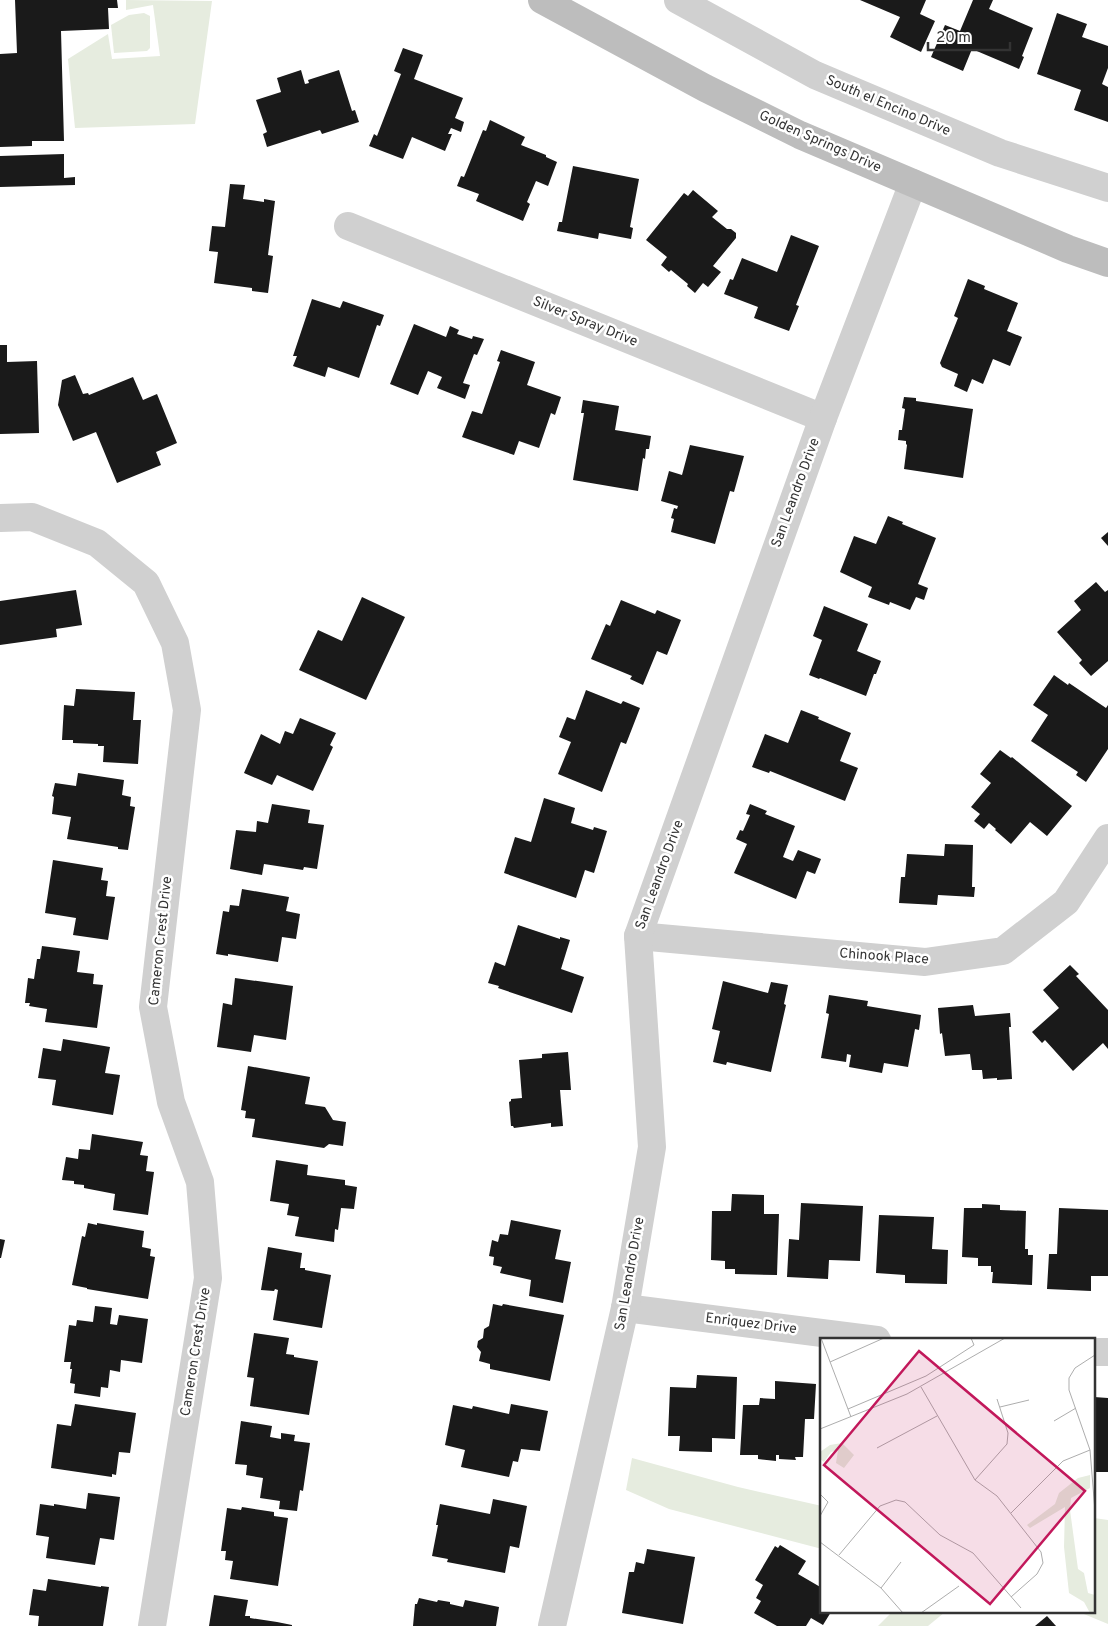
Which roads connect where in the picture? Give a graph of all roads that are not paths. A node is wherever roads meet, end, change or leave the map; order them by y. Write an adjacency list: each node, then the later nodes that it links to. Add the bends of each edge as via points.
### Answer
1 (542, 0): 3 (main road, Golden Springs Drive, via 782,126)
2 (678, 0): 4 (street, South el Encino Drive, via 815,75 1000,153)
3 (913, 183): 6 (main road, Golden Springs Drive); 7 (street, San Leandro Drive)
4 (1108, 188)
5 (348, 226): 7 (street, Silver Spray Drive)
6 (1108, 263)
7 (823, 418): 10 (street, San Leandro Drive)
8 (0, 518): 13 (street, Cameron Crest Drive, via 32,517 97,543 146,583 175,643 187,710 153,1007 171,1102 200,1182 208,1278)
9 (1108, 838): 10 (street, Chinook Place, via 1066,902 1003,951 925,962)
10 (638, 936): 11 (street, San Leandro Drive, via 652,1147)
11 (625, 1308): 12 (street, Enriquez Drive); 14 (street, San Leandro Drive)
12 (860, 1338)
13 (152, 1626)
14 (552, 1626)

